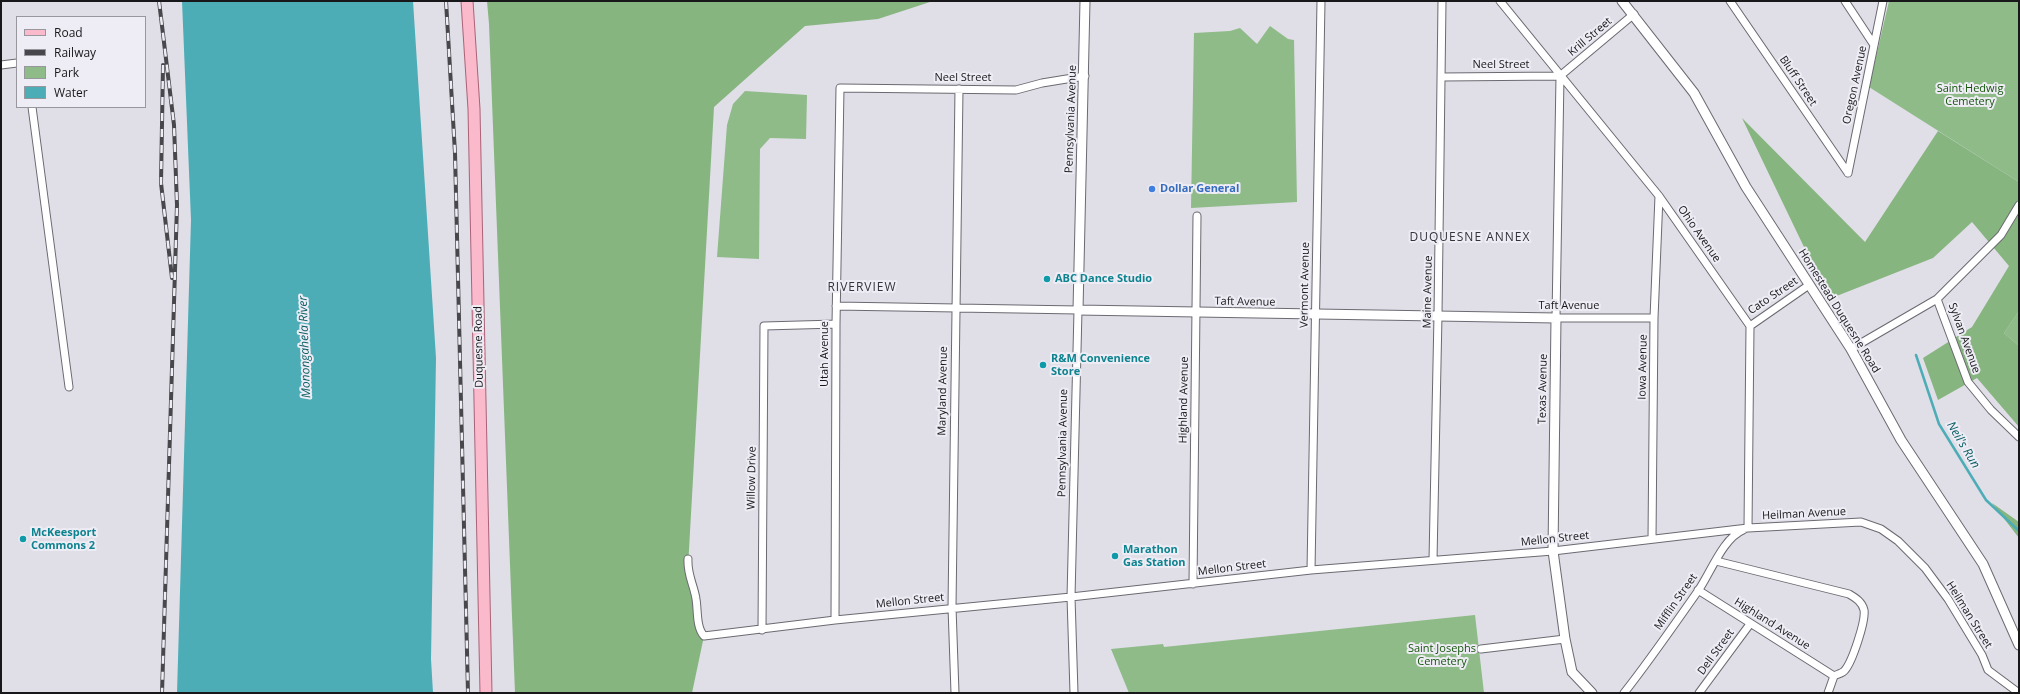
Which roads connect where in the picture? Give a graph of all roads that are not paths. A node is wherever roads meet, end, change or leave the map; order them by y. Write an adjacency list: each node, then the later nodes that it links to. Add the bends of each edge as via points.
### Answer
1 (467, 1): 58 (main road, Duquesne Road, via 474,109)
2 (1085, 1): 14 (street, Pennsylvania Avenue)
3 (1321, 1): 30 (street, Vermont Avenue)
4 (1442, 1): 16 (street, Maine Avenue)
5 (1500, 1): 15 (street, Ohio Avenue)
6 (1622, 1): 10 (street, Homestead Duquesne Road)
7 (1730, 1): 20 (street, Bluff Street)
8 (1845, 1): 11 (street)
9 (1883, 1): 11 (street, Oregon Avenue)
10 (1634, 14): 15 (street, Krill Street); 24 (street, Homestead Duquesne Road, via 1694,93 1746,187)
11 (1874, 45): 20 (street, Oregon Avenue)
12 (16, 63): 13 (street)
13 (1, 65)
14 (1085, 76): 18 (street, Neel Street, via 1020,89); 28 (street, Pennsylvania Avenue)
15 (1560, 76): 16 (street, Neel Street); 21 (street, Ohio Avenue); 32 (street, Texas Avenue)
16 (1442, 77): 31 (street, Maine Avenue)
17 (840, 88): 18 (street, Neel Street); 26 (street, Utah Avenue)
18 (959, 89): 27 (street, Maryland Avenue)
19 (32, 108): 37 (street)
20 (1848, 172)
21 (1659, 196): 33 (street, Iowa Avenue); 35 (street, Ohio Avenue)
22 (2019, 206): 25 (street, via 2001,235)
23 (1197, 216): 29 (street, Highland Avenue)
24 (1809, 285): 35 (street, Cato Street); 36 (street, Homestead Duquesne Road)
25 (1937, 299): 36 (street); 38 (street, Sylvan Avenue, via 1968,382 1991,410)
26 (836, 306): 27 (street, Taft Avenue); 34 (street, Utah Avenue)
27 (955, 309): 28 (street, Taft Avenue); 50 (street, Maryland Avenue)
28 (1078, 310): 29 (street, Taft Avenue); 49 (street, Pennsylvania Avenue)
29 (1196, 313): 30 (street, Taft Avenue); 47 (street, Highland Avenue)
30 (1316, 314): 31 (street, Taft Avenue); 46 (street, Vermont Avenue)
31 (1438, 315): 32 (street, Taft Avenue); 44 (street, Maine Avenue)
32 (1556, 318): 33 (street, Taft Avenue); 42 (street, Texas Avenue)
33 (1654, 318): 41 (street, Iowa Avenue)
34 (836, 324): 51 (street, Utah Avenue); 53 (street, Willow Drive, via 764,326)
35 (1750, 326): 40 (street)
36 (1851, 349): 55 (street, Homestead Duquesne Road, via 1901,440 1983,564)
37 (69, 387)
38 (2019, 437)
39 (1861, 522): 40 (street, Heilman Avenue); 65 (street, Heilman Street, via 1881,529 1898,541 1925,568 1948,599 1982,655 1988,670)
40 (1748, 528): 41 (street, Mellon Street); 45 (street, Mifflin Street, via 1730,540)
41 (1652, 539): 42 (street, Mellon Street)
42 (1553, 551): 44 (street, Mellon Street); 54 (street, Texas Avenue)
43 (688, 559): 53 (street, Mellon Street, via 700,631 704,636)
44 (1432, 560): 46 (street, Mellon Street)
45 (1716, 562): 48 (street, Mifflin Street); 57 (street, via 1849,594 1856,598 1863,609 1862,624 1846,669)
46 (1311, 570): 47 (street, Mellon Street)
47 (1193, 584): 49 (street, Mellon Street)
48 (1698, 590): 52 (street, Highland Avenue); 62 (street, Mifflin Street)
49 (1071, 597): 50 (street, Mellon Street); 60 (street, Pennsylvania Avenue)
50 (952, 607): 51 (street, Mellon Street); 59 (street, Maryland Avenue)
51 (835, 620): 53 (street, Mellon Street)
52 (1750, 624): 57 (street, Highland Avenue); 63 (street, Dell Street)
53 (762, 630)
54 (1565, 640): 56 (street); 61 (street, Texas Avenue, via 1572,672)
55 (2019, 645)
56 (1481, 649)
57 (1834, 676): 64 (street)
58 (486, 693)
59 (955, 693)
60 (1074, 693)
61 (1592, 693)
62 (1624, 693)
63 (1699, 693)
64 (1828, 693)
65 (2019, 693)

